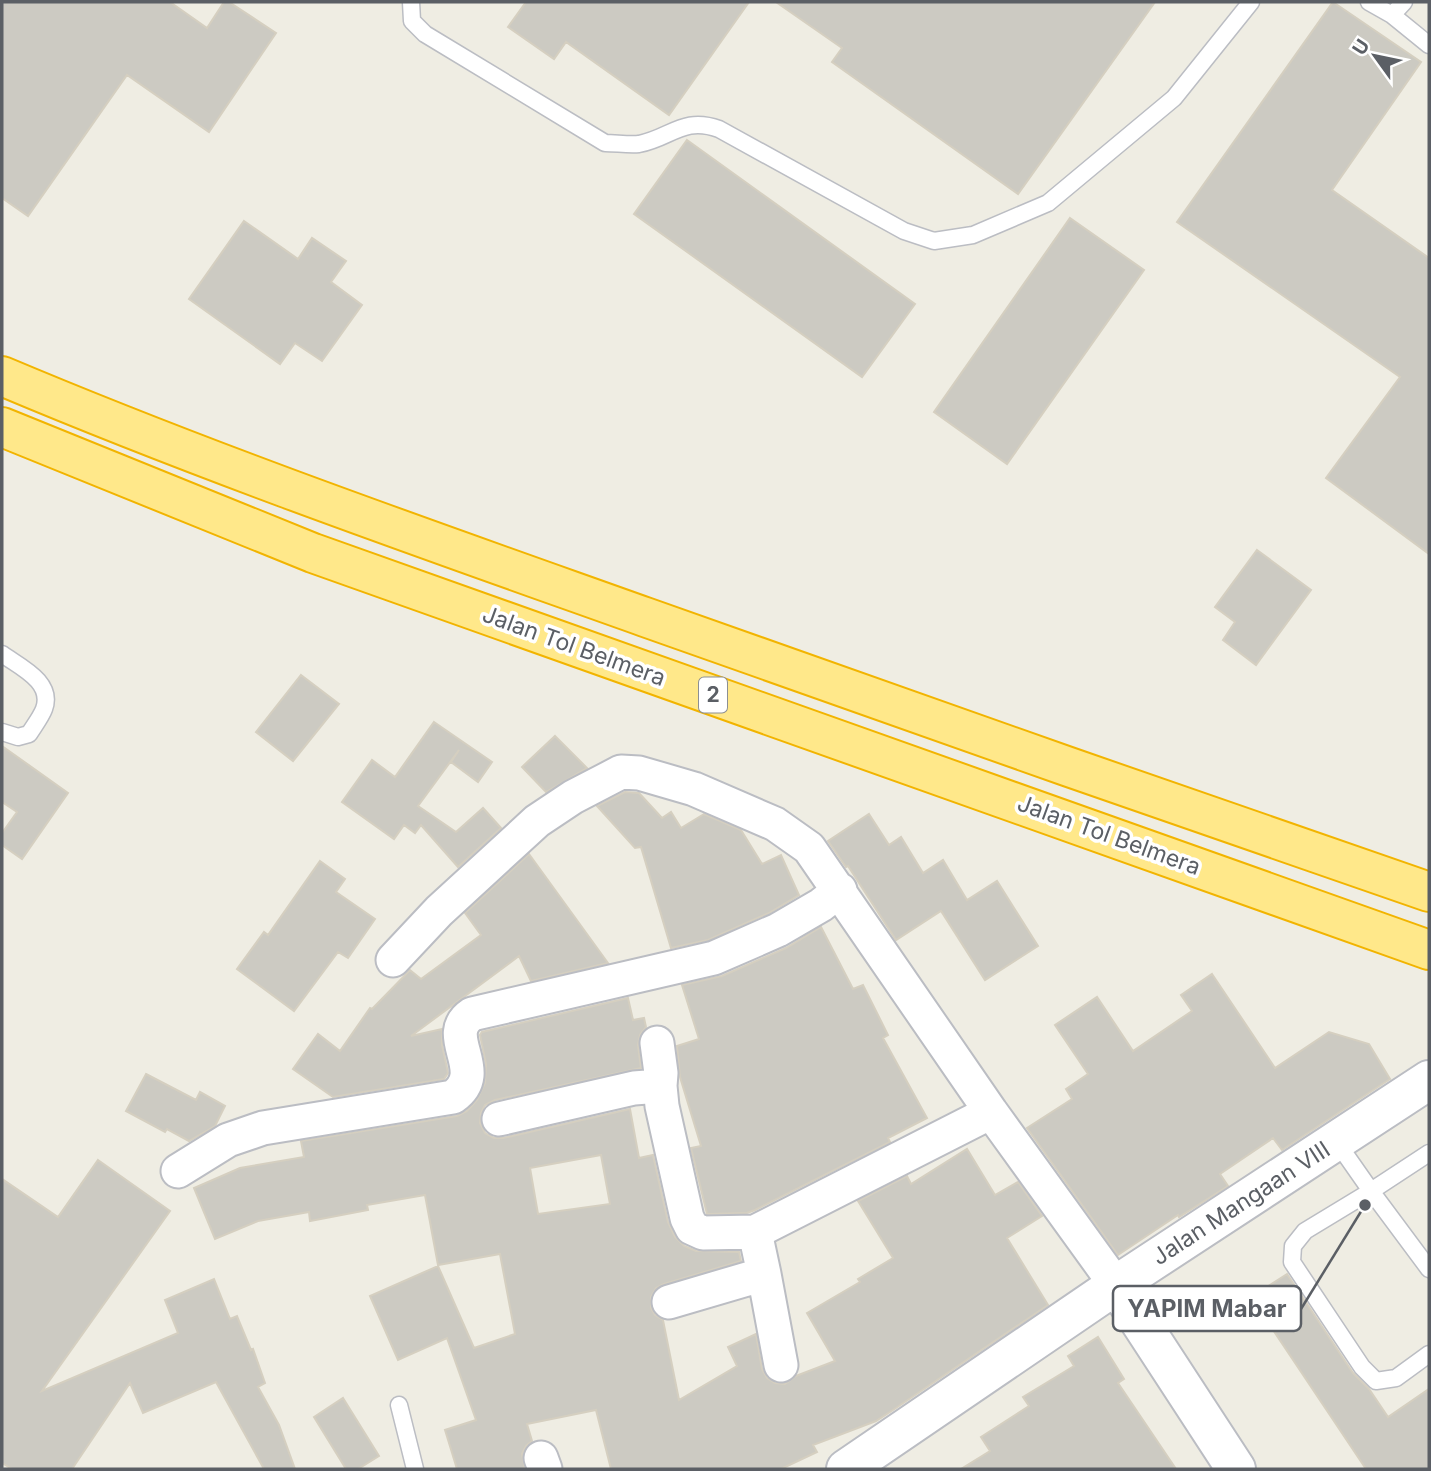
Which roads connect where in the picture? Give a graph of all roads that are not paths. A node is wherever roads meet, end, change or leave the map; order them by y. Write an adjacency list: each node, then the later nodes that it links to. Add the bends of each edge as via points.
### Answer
1 (411, 2): 2 (lane, via 412,21 425,34 605,143 639,144 691,124 706,124 904,231 934,241 973,235 1048,203 1174,98)
2 (1251, 2)
3 (1369, 2): 5 (lane)
4 (1404, 2): 5 (lane)
5 (1392, 15): 6 (lane)
6 (1429, 45)
7 (2, 376): 12 (highway, 2, via 326,504)
8 (2, 427): 13 (highway, Jalan Tol Belmera / 2, via 313,553)
9 (2, 654): 10 (lane, via 38,680 46,694 44,709 29,734 18,737)
10 (2, 732)
11 (839, 890): 14 (street, via 809,848 775,824 694,789 621,772 537,821); 18 (street); 22 (street, via 778,930 714,958 472,1014 459,1032 469,1073 467,1083 453,1097 263,1128 228,1140)
12 (1429, 892)
13 (1429, 950)
14 (393, 960)
15 (657, 1043): 17 (street)
16 (1429, 1080): 20 (street, Jalan Mangaan VIII)
17 (660, 1086): 19 (street, via 623,1090); 24 (street, via 692,1228 703,1233)
18 (991, 1112): 24 (street); 27 (street)
19 (499, 1119)
20 (1336, 1141): 23 (lane); 27 (street, Jalan Mangaan VIII)
21 (1429, 1153): 23 (lane)
22 (178, 1171)
23 (1371, 1191): 25 (lane); 29 (lane, via 1305,1231 1293,1246 1292,1262 1376,1381 1396,1378)
24 (755, 1232): 26 (street)
25 (1429, 1269)
26 (765, 1274): 28 (street); 30 (street)
27 (1116, 1285): 33 (street, Jalan Mangaan VIII); 34 (street)
28 (668, 1301)
29 (1429, 1354)
30 (781, 1365)
31 (399, 1405): 32 (lane)
32 (415, 1469)
33 (846, 1469)
34 (1236, 1469)

